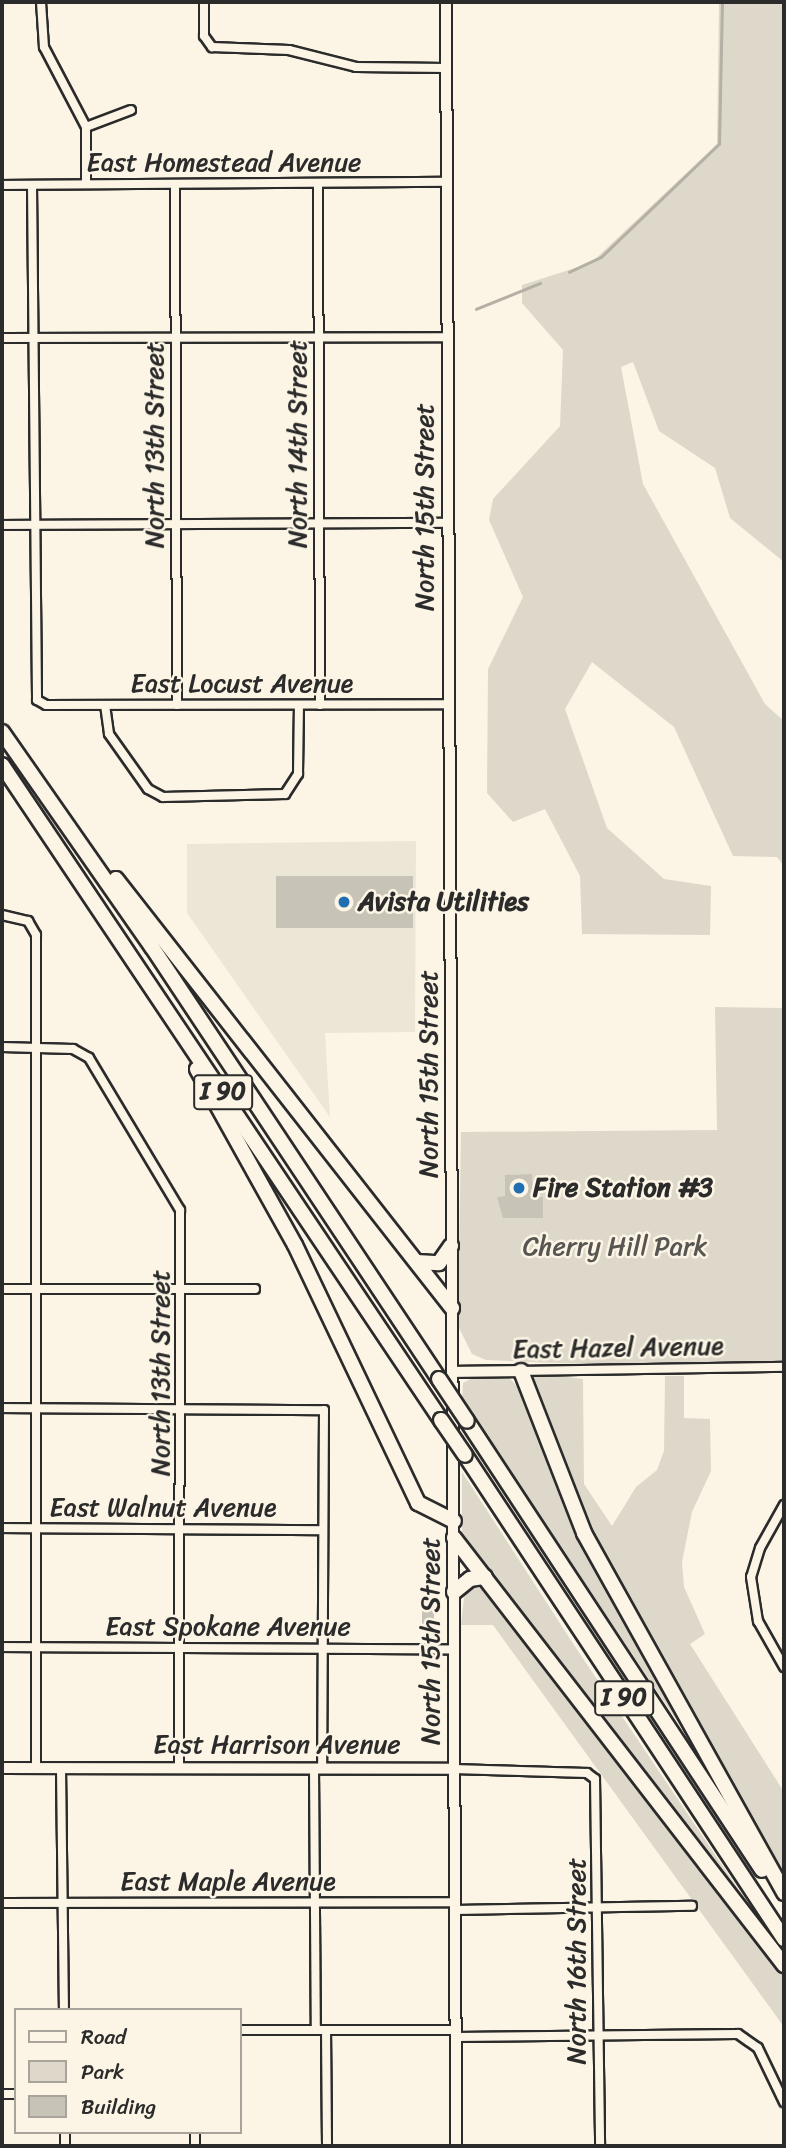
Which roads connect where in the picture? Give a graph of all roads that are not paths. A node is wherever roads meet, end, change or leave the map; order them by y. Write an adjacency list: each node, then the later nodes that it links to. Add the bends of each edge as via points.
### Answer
1 (41, 2): 6 (street, via 44,47)
2 (204, 2): 4 (street, via 204,36 212,47 289,50 356,68)
3 (446, 2): 4 (main road, North 15th Street)
4 (446, 68): 7 (main road, North 15th Street)
5 (131, 110): 6 (street)
6 (86, 127): 9 (street)
7 (446, 182): 11 (street, East Homestead Avenue); 14 (main road, North 15th Street)
8 (32, 184): 9 (street, East Homestead Avenue); 12 (street, East Homestead Avenue); 16 (street)
9 (86, 184): 10 (street, East Homestead Avenue)
10 (175, 184): 11 (street, East Homestead Avenue); 17 (street, North 13th Street)
11 (318, 184): 13 (street, North 14th Street)
12 (2, 185)
13 (319, 337): 14 (street); 17 (street); 20 (street, North 14th Street)
14 (447, 337): 18 (main road, North 15th Street)
15 (2, 338): 16 (street)
16 (32, 338): 17 (street); 22 (street)
17 (176, 338): 19 (street, North 13th Street)
18 (448, 523): 20 (street); 23 (main road, North 15th Street)
19 (176, 524): 20 (street); 22 (street); 25 (street, North 13th Street)
20 (320, 524): 27 (street, North 14th Street)
21 (2, 525): 22 (street)
22 (33, 525): 24 (street, East Locust Avenue, via 37,699 46,705)
23 (448, 704): 27 (street, East Locust Avenue); 35 (main road, North 15th Street)
24 (105, 705): 25 (street, East Locust Avenue); 26 (street, via 108,734 157,795 276,797 292,789 298,774)
25 (177, 705): 26 (street, East Locust Avenue)
26 (299, 705): 27 (street, East Locust Avenue)
27 (320, 705)
28 (2, 732): 30 (highway, I 90)
29 (2, 765): 32 (highway, I 90)
30 (56, 806): 36 (highway, I 90); 44 (highway, I 90)
31 (2, 915): 34 (street, via 28,921 36,935)
32 (167, 1008): 49 (highway, via 295,1245 418,1503); 78 (highway, I 90, bridge)
33 (2, 1047): 34 (street, North 13th Street)
34 (37, 1047): 38 (street); 39 (street, North 13th Street, via 74,1049 89,1058 113,1096 180,1210)
35 (451, 1246): 36 (highway, via 439,1263); 41 (main road, North 15th Street)
36 (417, 1262): 41 (highway, I 90)
37 (2, 1289): 38 (street)
38 (38, 1289): 39 (street); 46 (street)
39 (182, 1289): 40 (street); 47 (street, North 13th Street)
40 (255, 1289)
41 (452, 1308): 44 (main road, North 15th Street)
42 (784, 1367): 43 (street, East Hazel Avenue)
43 (521, 1371): 44 (main road, East Hazel Avenue); 70 (highway, via 584,1533)
44 (446, 1376): 49 (main road, North 15th Street); 74 (highway, I 90, bridge, via 467,1421)
45 (2, 1408): 46 (street)
46 (37, 1408): 47 (street); 51 (street)
47 (181, 1409): 52 (street, North 13th Street); 53 (street, via 324,1410)
48 (783, 1509): 62 (street, via 755,1559 751,1589 758,1621)
49 (454, 1521): 54 (main road, North 15th Street)
50 (2, 1528): 51 (street, East Walnut Avenue)
51 (37, 1528): 52 (street, East Walnut Avenue); 58 (street)
52 (180, 1529): 53 (street, East Walnut Avenue); 59 (street, North 13th Street)
53 (323, 1530): 60 (street)
54 (454, 1538): 55 (highway, I 90); 56 (main road, North 15th Street)
55 (485, 1577): 56 (highway, via 470,1579); 79 (highway, I 90)
56 (454, 1592): 61 (main road, North 15th Street)
57 (2, 1647): 58 (street, East Spokane Avenue)
58 (36, 1647): 59 (street, East Spokane Avenue); 64 (street)
59 (180, 1647): 60 (street, East Spokane Avenue); 66 (street, North 13th Street)
60 (323, 1648): 61 (street, East Spokane Avenue); 67 (street)
61 (455, 1649): 68 (main road, North 15th Street)
62 (784, 1667)
63 (2, 1768): 64 (main road, East Harrison Avenue)
64 (36, 1768): 65 (main road, East Harrison Avenue)
65 (61, 1768): 66 (main road, East Harrison Avenue); 72 (street)
66 (179, 1768): 67 (main road, East Harrison Avenue)
67 (318, 1768): 68 (main road, East Harrison Avenue); 73 (street)
68 (453, 1769): 69 (street, East Harrison Avenue); 75 (main road, North 15th Street)
69 (594, 1776): 77 (street, North 16th Street)
70 (784, 1893)
71 (2, 1903): 72 (street, East Maple Avenue)
72 (64, 1903): 73 (street, East Maple Avenue); 80 (street)
73 (315, 1903): 75 (street, East Maple Avenue); 82 (street)
74 (784, 1903)
75 (455, 1906): 77 (street, East Maple Avenue); 84 (main road, North 15th Street)
76 (692, 1906): 77 (street, East Maple Avenue)
77 (597, 1907): 85 (street, North 16th Street)
78 (784, 1939)
79 (784, 1965)
80 (64, 2008)
81 (242, 2030): 82 (street)
82 (316, 2030): 83 (street)
83 (326, 2030): 84 (street); 87 (street)
84 (456, 2034): 85 (street); 88 (main road, North 15th Street)
85 (598, 2034): 86 (street, via 750,2038); 89 (street, North 16th Street)
86 (784, 2102)
87 (327, 2146)
88 (456, 2146)
89 (600, 2146)

